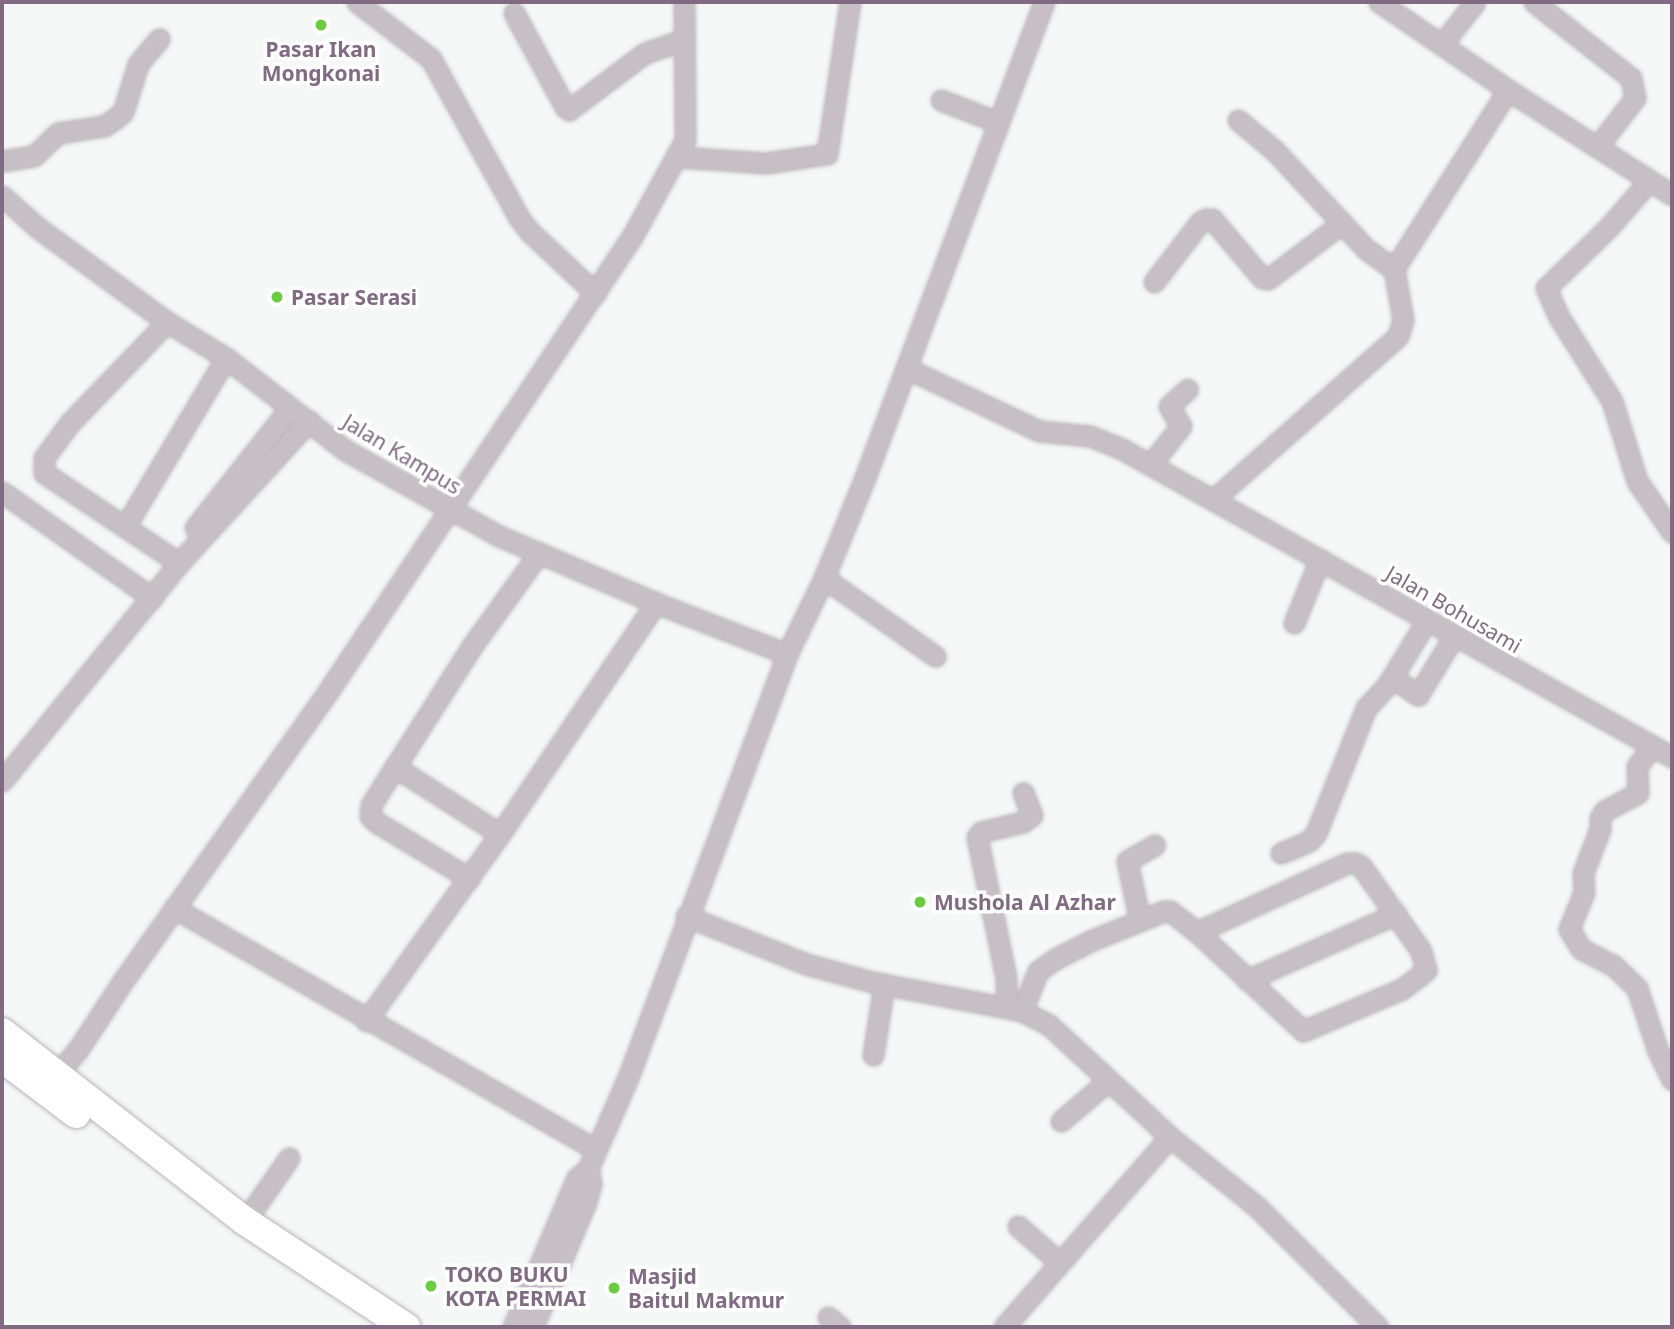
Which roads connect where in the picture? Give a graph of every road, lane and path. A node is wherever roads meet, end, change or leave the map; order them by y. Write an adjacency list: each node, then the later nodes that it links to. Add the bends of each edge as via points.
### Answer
1 (357, 2): 25 (street, via 431,60 519,218)
2 (684, 2): 10 (street)
3 (850, 2): 17 (street, via 827,154 766,163)
4 (1044, 2): 15 (street)
5 (1379, 2): 11 (street)
6 (1475, 2): 11 (street)
7 (1534, 2): 16 (street, via 1631,78 1635,98)
8 (514, 13): 10 (street, via 569,110 645,53)
9 (159, 39): 18 (street, via 138,64 116,118 104,126 58,133 34,156)
10 (684, 40): 17 (street, via 684,140)
11 (1442, 44): 12 (street)
12 (1508, 90): 16 (street); 23 (street)
13 (941, 100): 15 (street)
14 (1238, 120): 22 (street, via 1274,150)
15 (997, 122): 28 (street)
16 (1597, 148): 19 (street)
17 (678, 157): 25 (street)
18 (2, 161)
19 (1649, 181): 20 (street); 37 (street, via 1546,288 1612,401 1637,481)
20 (1672, 195)
21 (2, 196): 26 (street, Jalan Kampus, via 38,228)
22 (1342, 223): 23 (street); 24 (street, via 1268,279 1262,278 1212,219 1206,219)
23 (1394, 269): 34 (street, via 1403,320 1398,336)
24 (1154, 282)
25 (596, 293): 35 (street)
26 (167, 322): 27 (street, Jalan Kampus); 36 (street, via 69,424 44,458 44,473)
27 (226, 358): 30 (street, Jalan Kampus); 36 (street)
28 (906, 368): 32 (street, Jalan Bohusami, via 1039,431 1090,436); 41 (street)
29 (1188, 389): 32 (street, via 1169,407 1181,426)
30 (289, 409): 31 (street, Jalan Kampus); 40 (street)
31 (309, 421): 35 (street, Jalan Kampus, via 345,450); 40 (street)
32 (1150, 466): 34 (street, Jalan Bohusami)
33 (2, 492): 42 (street)
34 (1215, 498): 39 (street, Jalan Bohusami)
35 (452, 510): 38 (street, Jalan Kampus); 60 (street)
36 (126, 525): 40 (street)
37 (1672, 533)
38 (539, 553): 43 (street, Jalan Kampus); 53 (street, via 472,646)
39 (1320, 559): 44 (street, Jalan Bohusami); 45 (street)
40 (175, 561): 42 (street)
41 (824, 578): 47 (street); 48 (street)
42 (148, 595): 52 (street); 54 (street)
43 (656, 603): 47 (street, Jalan Kampus); 56 (street)
44 (1427, 620): 46 (street, Jalan Bohusami); 49 (street)
45 (1294, 623)
46 (1454, 636): 49 (street, via 1418,695); 50 (street, Jalan Bohusami)
47 (787, 654): 62 (street)
48 (935, 656)
49 (1392, 677): 58 (street, via 1367,708 1315,833)
50 (1652, 747): 51 (street, Jalan Bohusami); 73 (street, via 1637,766 1638,793 1604,811 1600,819 1583,873 1584,892 1569,929 1581,948 1613,965 1637,988)
51 (1672, 757)
52 (2, 761)
53 (395, 767): 56 (street); 59 (street, via 371,805 370,816)
54 (2, 781)
55 (1023, 793): 67 (street, via 1032,815 977,837)
56 (500, 834): 59 (street)
57 (1155, 845): 63 (street, via 1127,861)
58 (1281, 853)
59 (469, 878): 68 (street)
60 (174, 908): 68 (street); 72 (street, via 78,1051)
61 (1396, 914): 64 (street, via 1361,866 1347,863); 65 (street); 65 (street, via 1425,959 1426,970 1402,989 1329,1022 1299,1029)
62 (686, 916): 66 (street, via 806,964); 77 (street, via 629,1074)
63 (1140, 921): 64 (street, via 1170,911); 67 (street, via 1066,951 1038,971)
64 (1198, 932): 65 (street)
65 (1247, 980)
66 (884, 984): 67 (street); 70 (street)
67 (1014, 1010): 74 (street, via 1048,1024)
68 (366, 1021): 77 (street)
69 (2, 1032): 72 (highway)
70 (873, 1055)
71 (2, 1058): 83 (highway, via 238,1234)
72 (56, 1075): 80 (highway)
73 (1672, 1080)
74 (1108, 1081): 75 (street); 76 (street)
75 (1061, 1121)
76 (1170, 1137): 82 (street); 88 (street, via 1256,1206)
77 (596, 1150): 79 (street)
78 (289, 1158): 80 (street)
79 (588, 1170): 85 (street, via 577,1178); 86 (street, via 586,1202)
80 (245, 1221): 83 (highway)
81 (1018, 1226): 82 (street)
82 (1059, 1262): 87 (street)
83 (375, 1321): 84 (highway)
84 (406, 1327)
85 (513, 1327)
86 (533, 1327)
87 (1004, 1327)
88 (1378, 1327)

